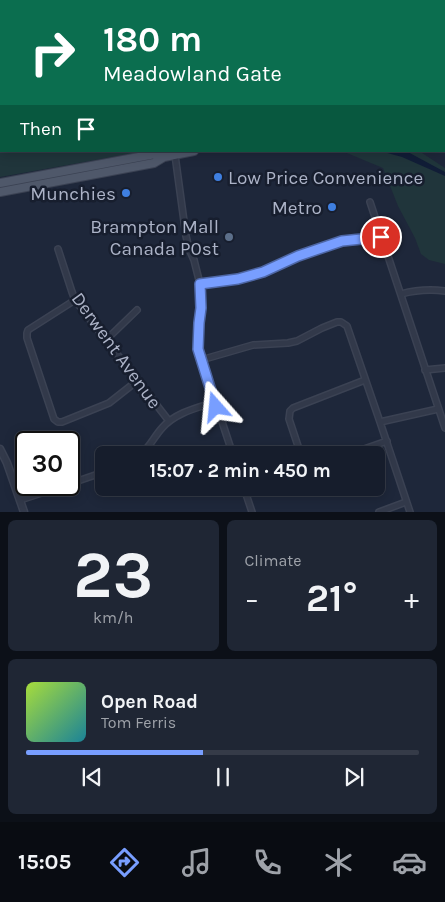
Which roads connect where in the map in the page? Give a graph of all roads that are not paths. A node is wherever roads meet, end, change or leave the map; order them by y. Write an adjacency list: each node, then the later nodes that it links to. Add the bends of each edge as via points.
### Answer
1 (189, 152): 2 (main road)
2 (175, 155): 3 (main road); 9 (street, via 186,236)
3 (164, 157): 4 (main road, via 155,154); 5 (main road, via 154,163)
4 (0, 183)
5 (0, 192)
6 (370, 202): 7 (street)
7 (381, 237): 9 (street, via 342,241 263,272); 11 (street)
8 (58, 248): 12 (street, Derwent Avenue)
9 (200, 284): 15 (street, via 198,349)
10 (445, 292): 11 (street, via 430,289)
11 (400, 294): 17 (street)
12 (76, 300): 14 (street, Derwent Avenue); 19 (street, via 27,333 54,419 62,422 108,403)
13 (137, 310): 14 (street)
14 (106, 340): 19 (street, Derwent Avenue)
15 (202, 360): 18 (street, via 252,345 288,343 341,322 347,326); 20 (street)
16 (445, 368): 17 (street)
17 (426, 370): 21 (street)
18 (366, 380): 23 (street); 28 (street, via 293,408 289,419)
19 (137, 381): 22 (street, Derwent Avenue)
20 (215, 402): 22 (street); 27 (street)
21 (438, 409): 23 (street); 24 (street)
22 (169, 421): 26 (street)
23 (380, 422): 25 (street)
24 (445, 428)
25 (387, 441): 29 (street); 36 (street)
26 (150, 446)
27 (230, 446)
28 (298, 446)
29 (373, 446)
30 (0, 449): 35 (street)
31 (95, 475): 32 (street)
32 (80, 480)
33 (32, 496): 35 (street)
34 (247, 496): 38 (street)
35 (20, 500): 37 (street)
36 (406, 502): 39 (street); 40 (street)
37 (24, 512)
38 (252, 512)
39 (379, 512)
40 (410, 512)

